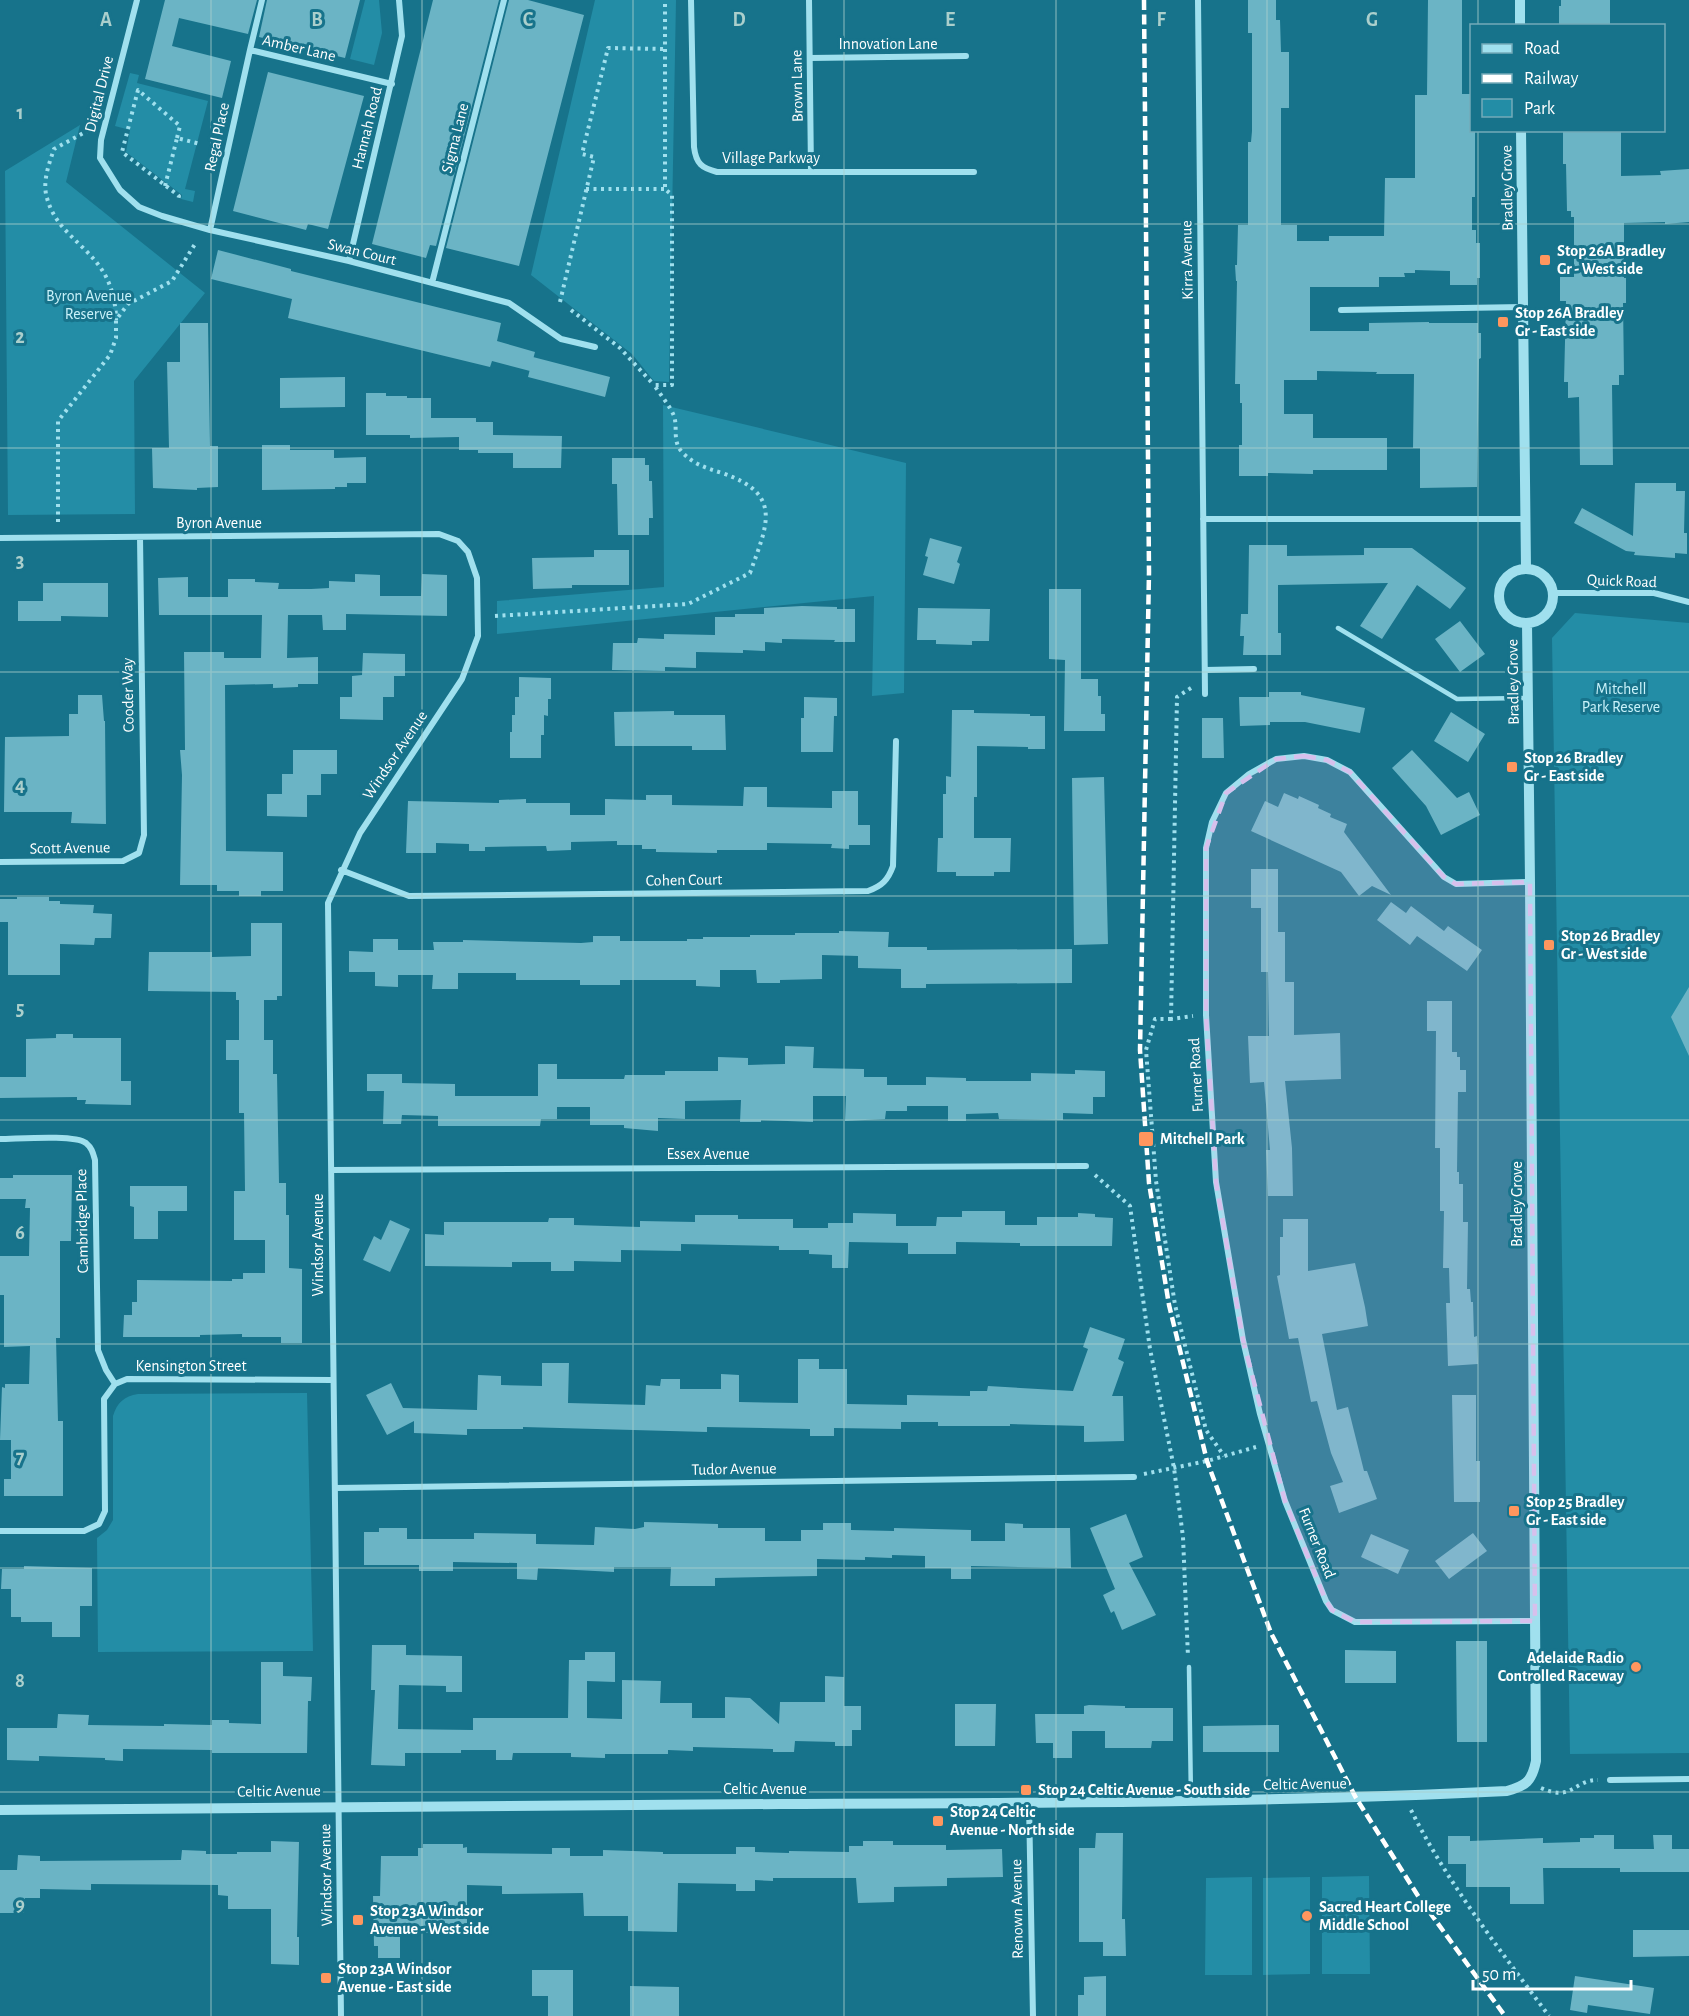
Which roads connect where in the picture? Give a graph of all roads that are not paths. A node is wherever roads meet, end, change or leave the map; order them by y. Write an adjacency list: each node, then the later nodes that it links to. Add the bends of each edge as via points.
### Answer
1 (137, 0): 17 (street, Digital Drive, via 101,141 100,158)
2 (262, 0): 10 (street, Amber Lane)
3 (399, 0): 13 (street, Hannah Road, via 402,36)
4 (504, 0): 20 (street, Sigma Lane)
5 (691, 0): 15 (street, Village Parkway, via 696,160 717,172)
6 (809, 0): 12 (street, Brown Lane)
7 (1198, 0): 24 (street, Kirra Avenue)
8 (1520, 0): 9 (street)
9 (1521, 24)
10 (250, 50): 13 (street, Amber Lane); 18 (street, Regal Place)
11 (966, 56): 12 (street, Innovation Lane)
12 (810, 58): 15 (street, Brown Lane)
13 (392, 84): 19 (street, Hannah Road)
14 (1521, 132): 21 (street, Bradley Grove)
15 (811, 172): 16 (street, Village Parkway)
16 (974, 172)
17 (120, 189): 18 (street, Swan Court, via 139,207)
18 (210, 230): 19 (street, Swan Court)
19 (348, 261): 20 (street, Swan Court)
20 (432, 283): 23 (street, Swan Court, via 509,303 561,339)
21 (1523, 307): 22 (street); 25 (street, Bradley Grove)
22 (1341, 310)
23 (595, 347)
24 (1203, 519): 25 (street); 35 (street, Kirra Avenue)
25 (1525, 519): 29 (street, Bradley Grove)
26 (439, 534): 27 (street, Byron Avenue); 41 (street, Windsor Avenue, via 458,541 468,552 477,578 478,636 462,679 360,833)
27 (140, 537): 28 (street, Byron Avenue); 39 (street, Cooder Way, via 144,836)
28 (0, 538)
29 (1526, 568): 30 (street, via 1548,579); 32 (street, via 1514,571 1503,581 1498,600 1508,617)
30 (1553, 592): 31 (street, Quick Road, via 1654,593); 32 (street, via 1553,603 1547,613)
31 (1689, 602)
32 (1527, 623): 37 (street, Bradley Grove)
33 (1338, 628): 37 (lane, via 1457,699)
34 (1254, 669): 35 (street)
35 (1205, 670): 36 (street, Kirra Avenue)
36 (1205, 694)
37 (1528, 698): 42 (street, Bradley Grove)
38 (896, 741): 41 (street, Cohen Court, via 893,866 881,886 868,891 409,896)
39 (139, 853): 40 (street, Scott Avenue, via 123,861)
40 (0, 862)
41 (341, 870): 45 (street, Windsor Avenue, via 328,903)
42 (1530, 882): 51 (street, Bradley Grove); 51 (street, Furner Road, via 1456,884 1444,877 1350,772 1327,760 1304,756 1276,759 1226,793 1212,822 1206,848 1206,1015 1216,1182 1243,1340 1268,1443 1285,1501 1326,1601 1332,1610 1355,1622)
43 (0, 1139): 47 (street, Cambridge Place, via 72,1138 92,1149 98,1350)
44 (1086, 1166): 45 (street, Essex Avenue)
45 (331, 1170): 46 (street, Windsor Avenue)
46 (332, 1380): 47 (street, Kensington Street, via 127,1379); 49 (street, Windsor Avenue)
47 (115, 1384): 50 (street, Kensington Street, via 104,1400 105,1511 99,1524 84,1531)
48 (1134, 1477): 49 (street, Tudor Avenue)
49 (335, 1488): 58 (street, Windsor Avenue)
50 (0, 1531)
51 (1535, 1621): 55 (street, Bradley Grove, via 1536,1761)
52 (1189, 1667): 56 (lane)
53 (1689, 1779): 54 (street)
54 (1610, 1780)
55 (1529, 1783): 56 (street, Celtic Avenue, via 1506,1791)
56 (1191, 1800): 57 (street, Celtic Avenue)
57 (1029, 1803): 58 (street, Celtic Avenue); 61 (street, Renown Avenue)
58 (338, 1805): 59 (street, Celtic Avenue); 60 (street, Windsor Avenue)
59 (0, 1810)
60 (341, 2016)
61 (1032, 2016)

